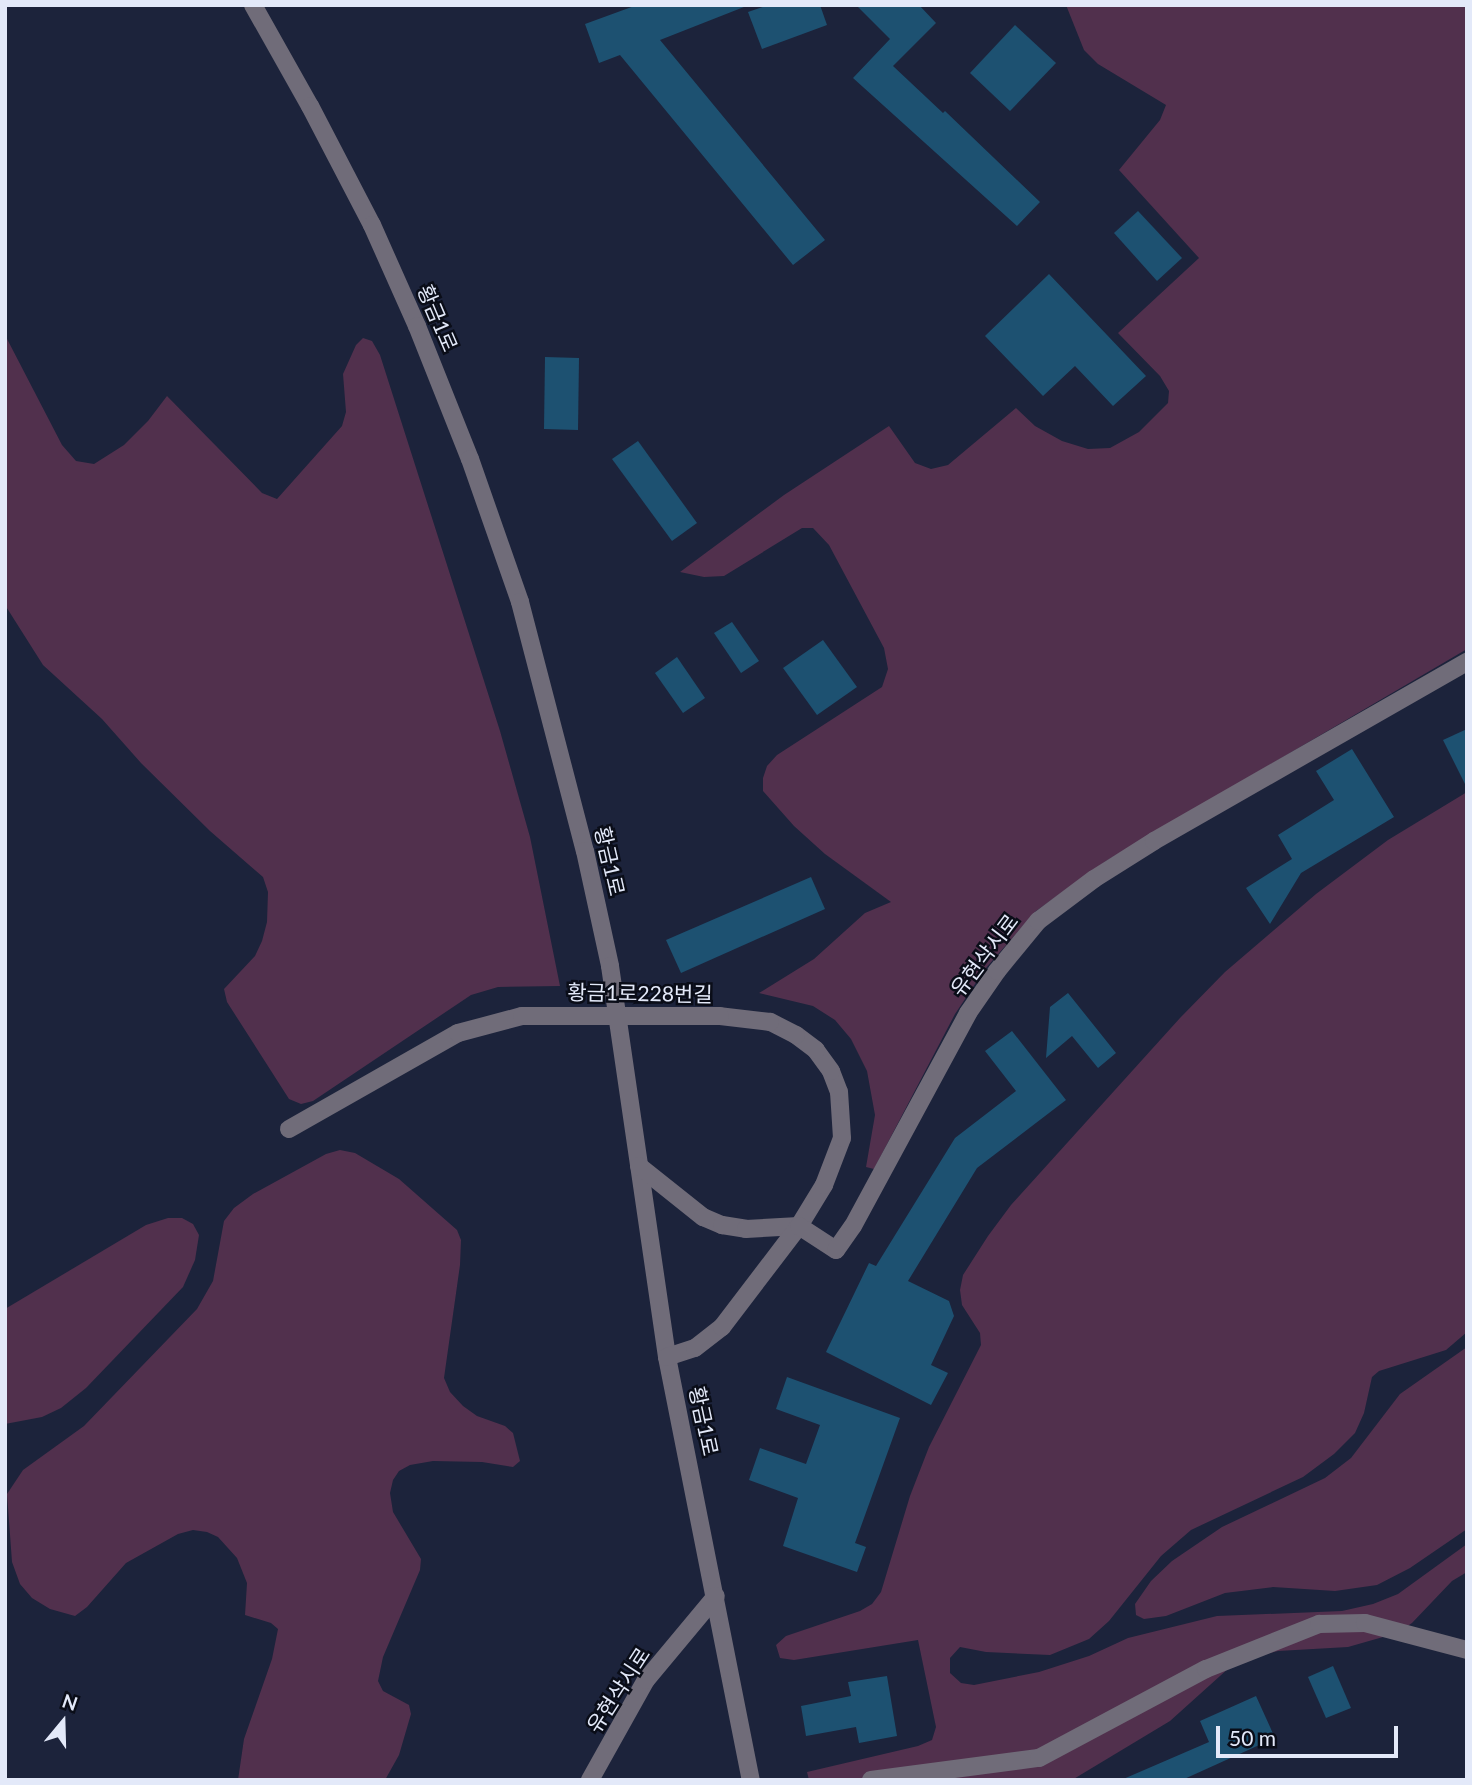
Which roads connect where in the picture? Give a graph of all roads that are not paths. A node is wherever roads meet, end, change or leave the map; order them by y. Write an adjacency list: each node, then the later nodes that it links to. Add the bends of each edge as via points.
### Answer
1 (253, 5): 4 (street, 황금1로, via 366,213 412,313 520,602 610,966)
2 (1467, 662): 5 (street, 유현삭시로, via 1154,841 1038,921 968,1013 836,1250)
3 (289, 1129): 5 (street, 황금1로228번길, bridge, via 458,1033 494,1021 533,1016 720,1016 770,1022 816,1050 839,1092 842,1138)
4 (639, 1166): 5 (street, via 694,1210 722,1225 746,1229); 6 (street, 황금1로)
5 (799, 1226): 6 (street, via 722,1327 695,1348)
6 (667, 1357): 7 (street, 황금1로)
7 (716, 1596): 9 (street, 유현삭시로, via 646,1680); 10 (street, 황금1로)
8 (1467, 1650): 11 (street, via 1364,1623 1319,1624 1206,1669 1039,1758)
9 (590, 1780)
10 (751, 1780)
11 (871, 1780)

